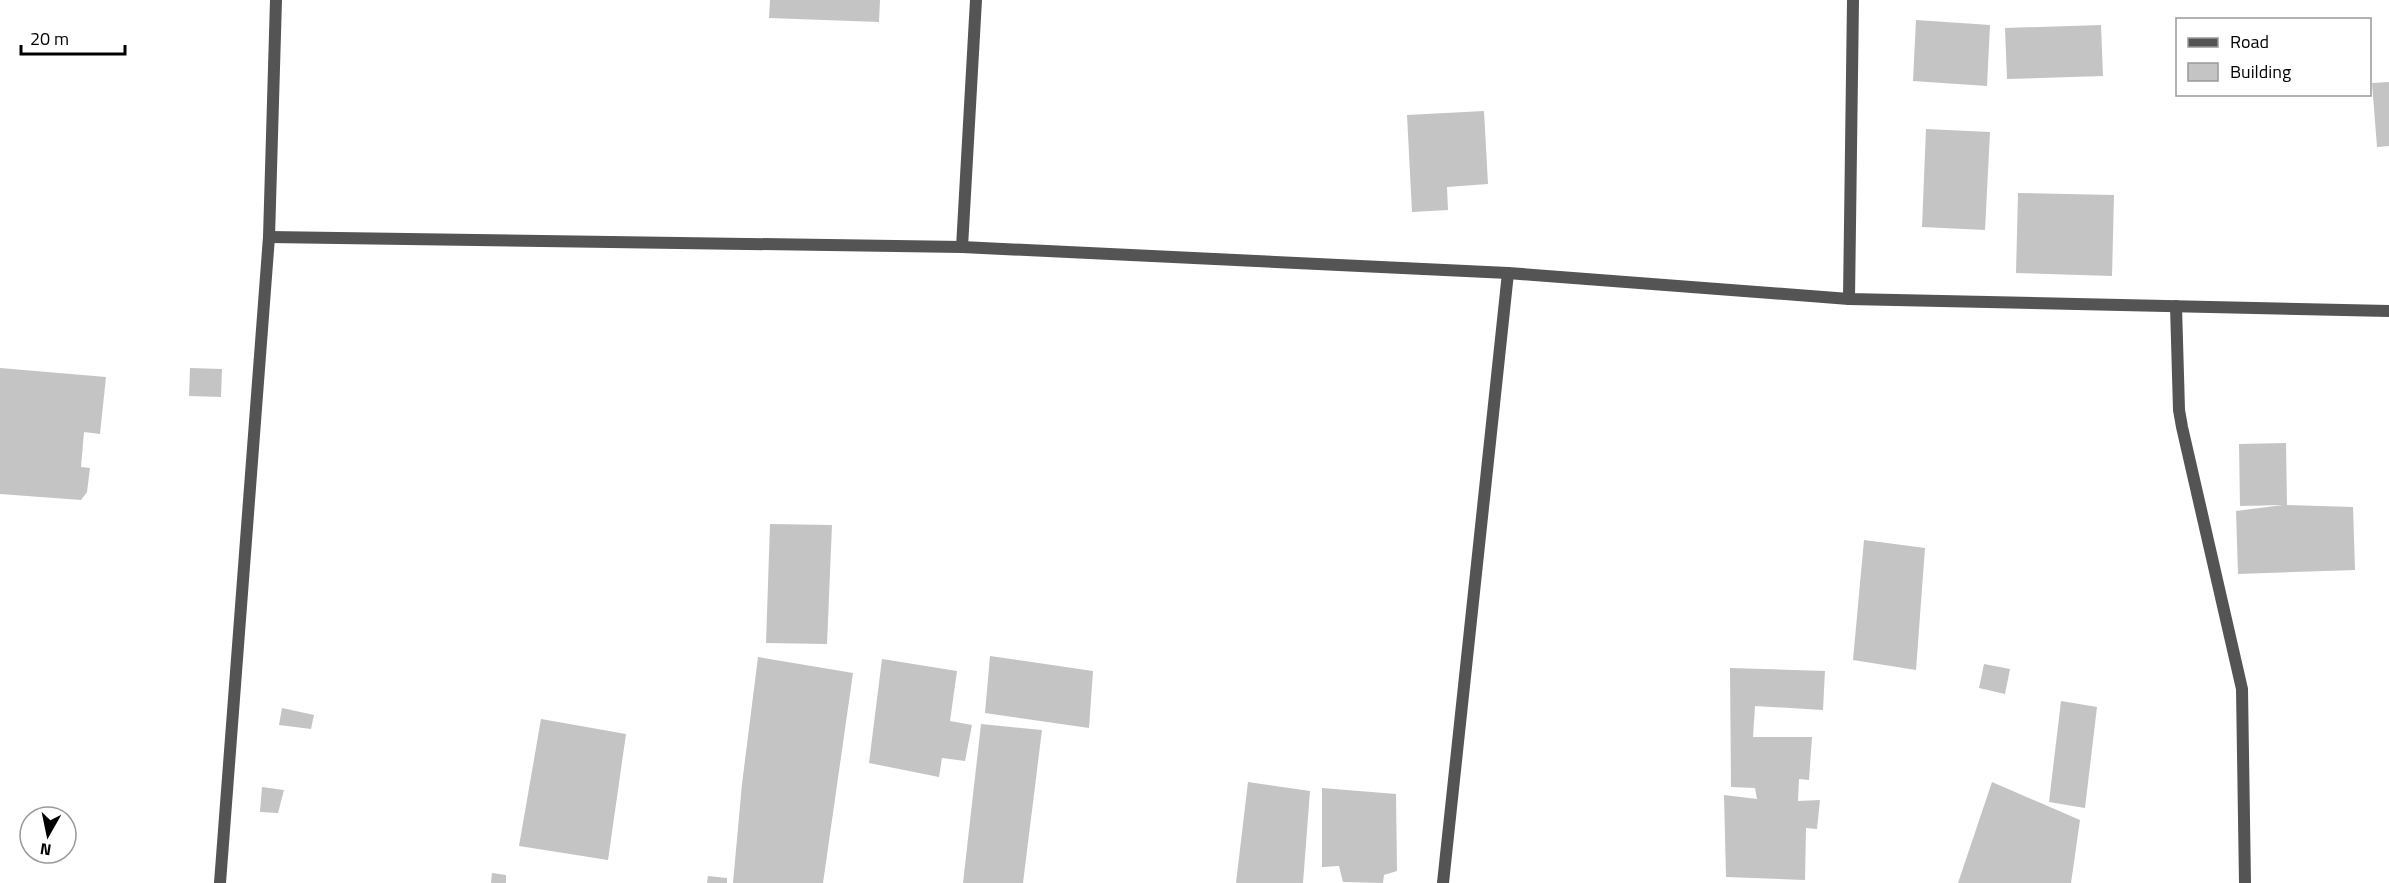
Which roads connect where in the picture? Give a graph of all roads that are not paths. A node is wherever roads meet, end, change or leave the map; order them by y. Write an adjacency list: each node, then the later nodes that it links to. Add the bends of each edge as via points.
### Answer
1 (276, 0): 4 (street)
2 (976, 0): 5 (street)
3 (1852, 0): 7 (street)
4 (269, 237): 5 (street); 10 (street)
5 (962, 247): 6 (street)
6 (1508, 273): 7 (street); 11 (street)
7 (1849, 299): 8 (street)
8 (2176, 306): 9 (street); 12 (street, via 2179,410 2242,689)
9 (2389, 311)
10 (219, 883)
11 (1443, 883)
12 (2246, 883)

